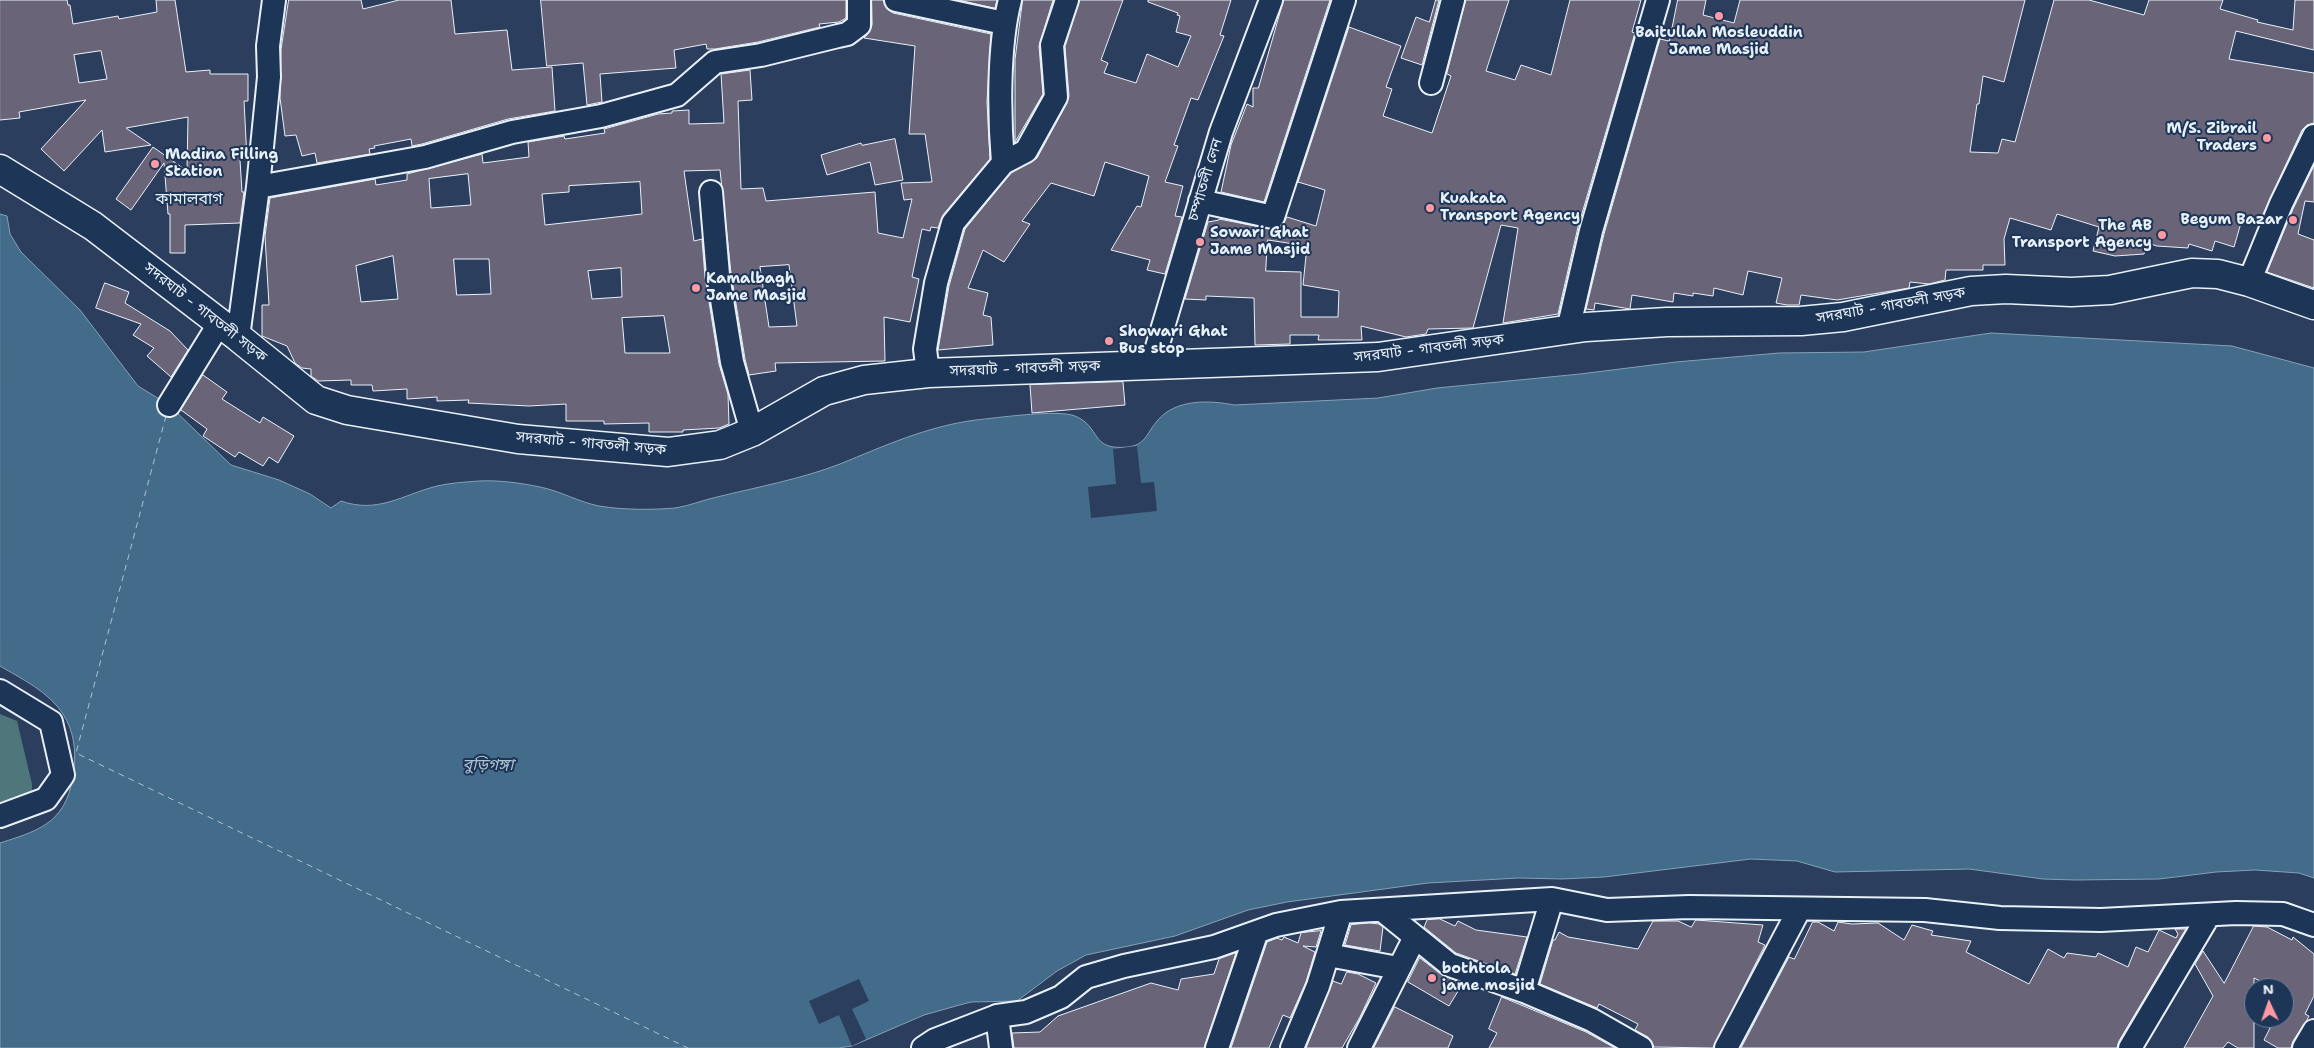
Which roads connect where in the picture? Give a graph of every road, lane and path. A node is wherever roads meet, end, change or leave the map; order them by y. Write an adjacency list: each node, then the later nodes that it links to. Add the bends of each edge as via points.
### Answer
1 (274, 0): 15 (street)
2 (859, 0): 15 (street, via 859,25 847,34 761,55 715,62 677,95 601,116 512,132 426,157)
3 (896, 0): 10 (street)
4 (1010, 0): 10 (street)
5 (1068, 0): 13 (street, via 1052,45 1056,98 1026,151)
6 (1271, 0): 17 (street, চম্পাতলী লেন, via 1221,132)
7 (1344, 0): 17 (street, via 1273,217)
8 (1454, 0): 11 (street)
9 (1658, 0): 21 (street, via 1591,231)
10 (1004, 23): 13 (street)
11 (1431, 83)
12 (2314, 136): 18 (street)
13 (1002, 163): 23 (street, via 953,222 936,284 925,349)
14 (0, 169): 20 (highway, সদরঘাট - গাবতলী সড়ক, via 93,226)
15 (258, 186): 20 (street)
16 (711, 192): 25 (street, via 718,274 732,362)
17 (1200, 201): 22 (street, চম্পাতলী লেন)
18 (2249, 282): 19 (highway, সদরঘাট - গাবতলী সড়ক); 21 (highway, সদরঘাট - গাবতলী সড়ক, via 2218,274 2192,273 2110,290 1971,291 1843,317 1801,322 1668,322)
19 (2314, 305)
20 (228, 330): 24 (street); 25 (highway, সদরঘাট - গাবতলী সড়ক, via 316,400 348,410 518,439 668,452 720,444)
21 (1568, 330): 22 (highway, সদরঘাট - গাবতলী সড়ক, via 1378,357)
22 (1152, 364): 23 (highway, সদরঘাট - গাবতলী সড়ক)
23 (928, 373): 25 (highway, সদরঘাট - গাবতলী সড়ক, via 864,380 824,390)
24 (169, 405)
25 (752, 432)
26 (0, 691): 27 (street, via 51,722 68,754 63,775 46,799)
27 (0, 816)
28 (1552, 898): 29 (street); 30 (street, via 1607,910 1689,907); 38 (street)
29 (1382, 910): 31 (street); 35 (street)
30 (1799, 910): 32 (street, via 1925,910 2000,918 2101,920); 47 (street)
31 (1341, 912): 34 (street, via 1276,925); 36 (street)
32 (2209, 915): 33 (street, via 2283,914); 48 (street)
33 (2314, 925)
34 (1256, 934): 39 (street, via 1214,948 1124,966 1086,978 1060,997 1026,1012); 43 (street)
35 (1415, 937): 37 (street); 38 (street, via 1450,965)
36 (1328, 955): 37 (street); 44 (street)
37 (1398, 968): 45 (street)
38 (1524, 991): 46 (street, via 1592,1020)
39 (997, 1016): 41 (street, via 935,1040); 42 (street)
40 (2314, 1031): 49 (street)
41 (923, 1048)
42 (1001, 1048)
43 (1217, 1048)
44 (1292, 1048)
45 (1358, 1048)
46 (1641, 1048)
47 (1726, 1048)
48 (2130, 1048)
49 (2304, 1048)

